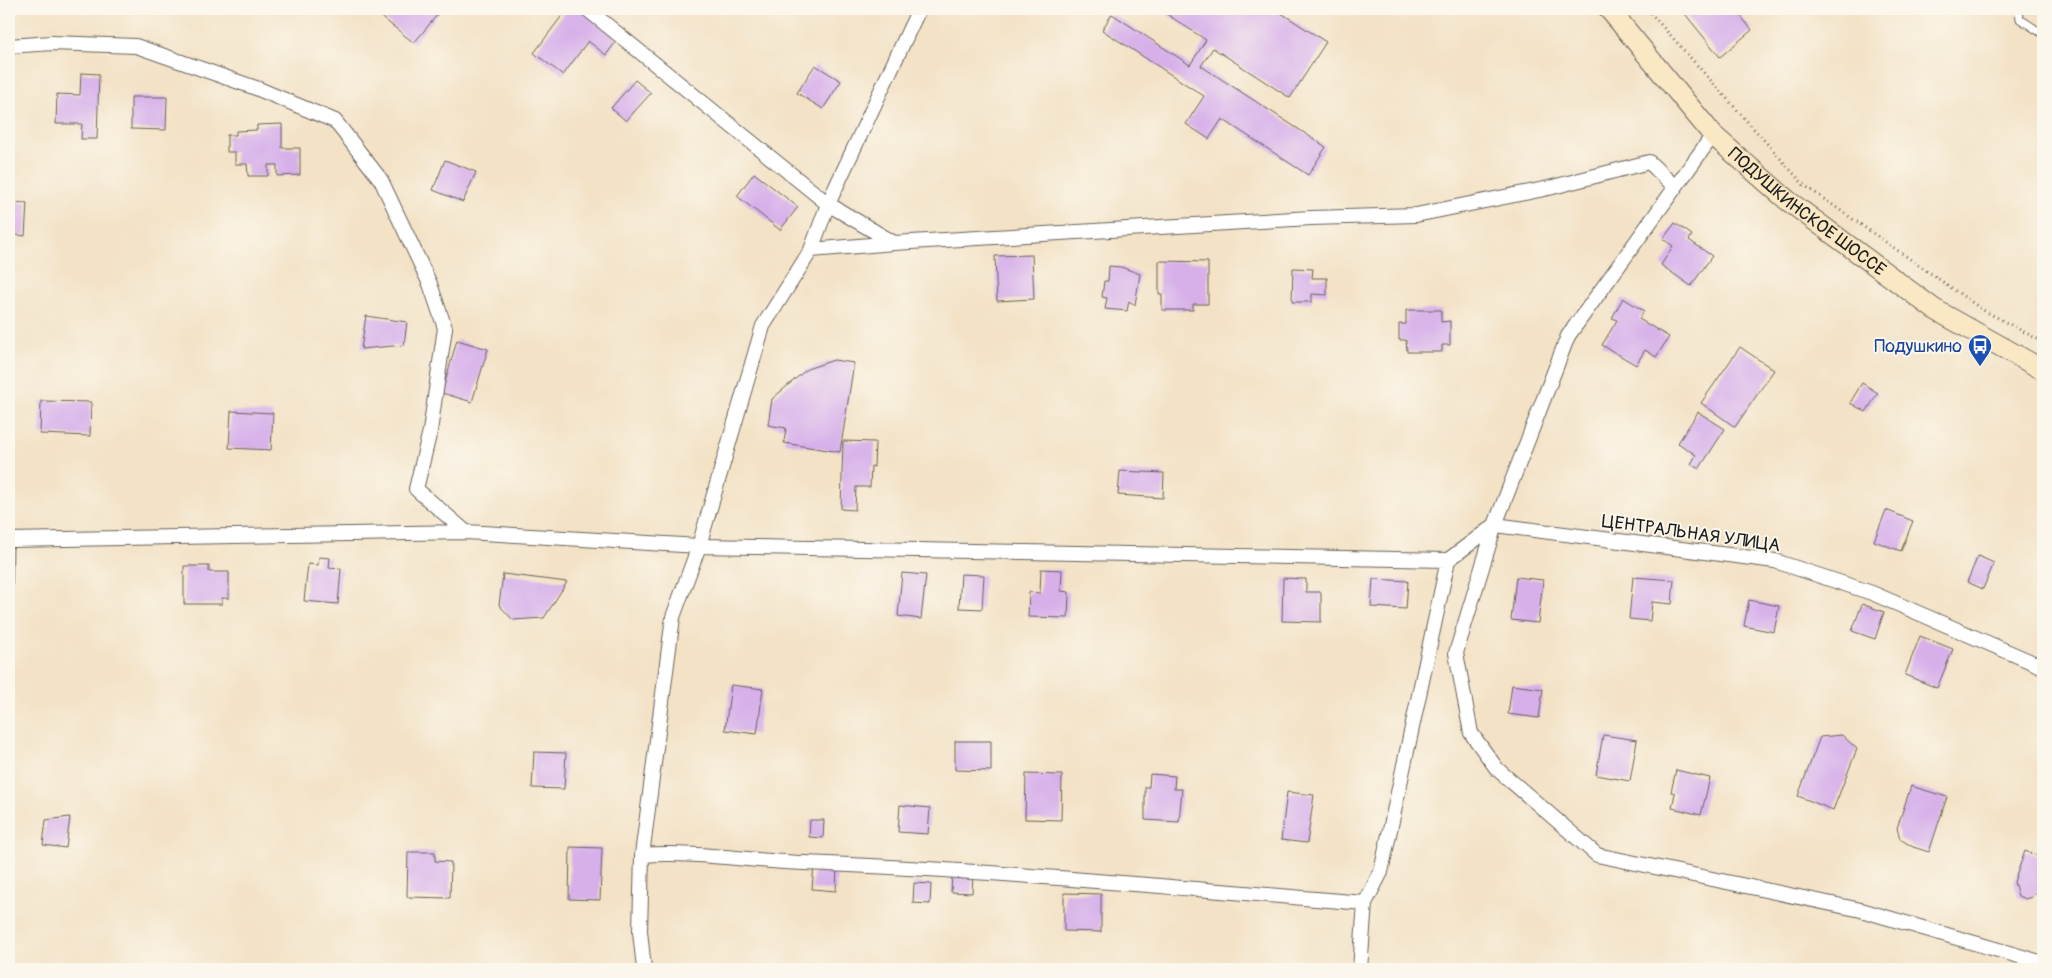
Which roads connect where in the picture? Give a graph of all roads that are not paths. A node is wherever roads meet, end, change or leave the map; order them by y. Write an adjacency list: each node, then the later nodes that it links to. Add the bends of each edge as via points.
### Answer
1 (588, 9): 9 (street)
2 (919, 9): 9 (street)
3 (1609, 9): 7 (main road, ПОДУШКИНСКОЕ ШОССЕ)
4 (2019, 9): 5 (lane, via 2020,19)
5 (2043, 34)
6 (9, 46): 14 (street, via 52,43 136,46 256,88 335,122 381,180 430,284 445,328 430,431 416,488)
7 (1712, 135): 8 (street); 12 (main road, ПОДУШКИНСКОЕ ШОССЕ, via 1787,200 1934,309)
8 (1675, 187): 10 (street, via 1649,162 1549,188 1416,216 1311,218); 13 (street, via 1568,336)
9 (828, 204): 10 (street); 11 (street)
10 (894, 243): 11 (street)
11 (811, 250): 16 (street, via 763,326)
12 (2043, 370)
13 (1495, 525): 17 (street); 18 (street, ЦЕНТРАЛЬНАЯ УЛИЦА, via 1775,561 1872,593); 21 (street, via 1456,653 1471,733 1497,769 1597,854 1861,910)
14 (466, 532): 15 (street); 16 (street)
15 (9, 540)
16 (699, 546): 17 (street); 19 (street, via 673,617)
17 (1448, 560): 20 (street, via 1381,872)
18 (2043, 667)
19 (642, 855): 20 (street, via 670,853 763,862 924,868); 22 (street, via 640,931)
20 (1365, 903): 23 (street)
21 (2043, 963)
22 (644, 969)
23 (1360, 969)

